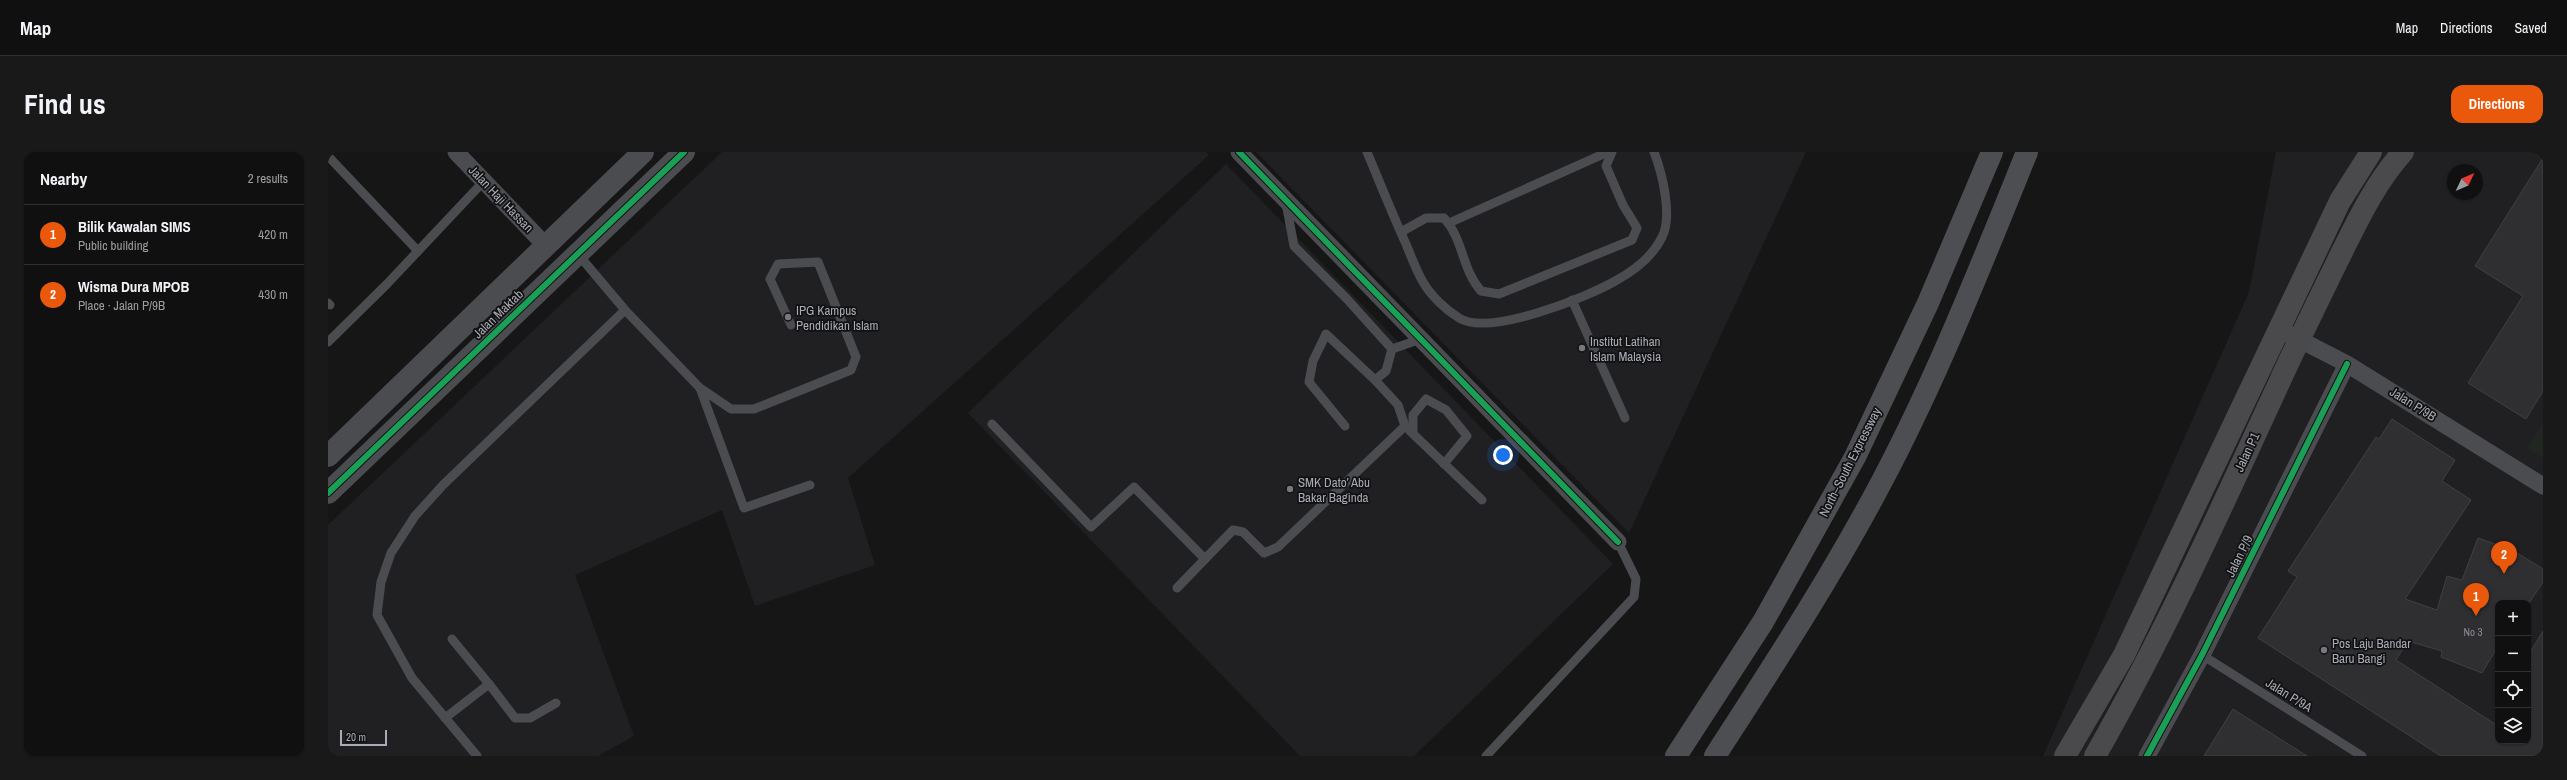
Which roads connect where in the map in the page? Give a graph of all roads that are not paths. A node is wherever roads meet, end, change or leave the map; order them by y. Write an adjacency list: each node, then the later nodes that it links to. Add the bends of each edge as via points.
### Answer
1 (456, 152): 14 (street, Jalan Haji Hassan)
2 (643, 152): 18 (street, Jalan Maktab)
3 (684, 152): 20 (street, Jalan Maktab)
4 (1239, 152): 15 (street)
5 (1367, 152): 17 (lane)
6 (1608, 152): 16 (lane)
7 (1612, 152): 16 (lane, via 1606,166 1623,205 1637,228 1632,240 1499,294 1481,291 1470,278 1454,229)
8 (1654, 152): 21 (lane, via 1663,175 1666,223 1663,236 1651,255 1617,280)
9 (1992, 152): 53 (highway, North–South Expressway, via 1928,303 1855,458 1763,622)
10 (2027, 152): 54 (highway, via 1961,317 1882,481 1789,642)
11 (2371, 152): 24 (main road, Jalan P1, via 2340,201)
12 (2403, 152): 25 (main road, Jalan P1, via 2388,168 2362,213)
13 (328, 156): 19 (lane)
14 (484, 181): 18 (street, Jalan Haji Hassan); 19 (lane)
15 (1286, 200): 26 (street); 28 (lane, via 1294,246)
16 (1449, 223): 17 (lane, via 1444,218 1426,218)
17 (1401, 232): 21 (lane, via 1423,283 1439,302 1461,319 1496,323 1551,309)
18 (553, 239): 20 (street); 37 (street, Jalan Maktab)
19 (418, 251): 27 (lane)
20 (577, 253): 22 (lane); 41 (street, Jalan Maktab)
21 (1572, 300): 32 (lane)
22 (625, 310): 31 (lane); 50 (lane, via 443,485 415,516 391,553 381,582 377,616 412,678)
23 (791, 325): 31 (lane, via 770,279 778,264 818,262 856,357 851,370 754,409 731,409)
24 (2279, 329): 25 (street, Jalan P/9B); 55 (main road, Jalan P1, via 2124,655)
25 (2299, 338): 29 (street, Jalan P/9B); 56 (main road, Jalan P1, via 2150,658)
26 (1421, 339): 28 (lane); 43 (street)
27 (328, 342)
28 (1392, 349): 30 (lane, via 1386,371)
29 (2347, 364): 40 (street, Jalan P/9B); 47 (street, Jalan P/9)
30 (1375, 380): 34 (lane, via 1326,334 1313,361 1309,382); 35 (lane, via 1398,405)
31 (700, 388): 39 (lane, via 744,508)
32 (1625, 418)
33 (992, 424): 44 (lane, via 1091,527 1134,486)
34 (1345, 426)
35 (1405, 426): 36 (lane); 44 (lane, via 1278,547 1264,553 1242,532 1233,530)
36 (1413, 433): 38 (lane); 38 (lane, via 1413,415 1426,399 1446,410 1467,436)
37 (328, 456)
38 (1444, 464): 42 (lane)
39 (810, 485)
40 (2543, 486)
41 (328, 493)
42 (1482, 500)
43 (1618, 542): 52 (lane, via 1636,579 1634,598)
44 (1205, 559): 45 (lane)
45 (1177, 588)
46 (452, 639): 48 (lane)
47 (2202, 655): 57 (street, Jalan P/9); 58 (lane, Jalan P/9A)
48 (489, 684): 49 (lane, via 516,718 530,718); 50 (lane)
49 (556, 703)
50 (445, 718): 51 (lane)
51 (477, 756)
52 (1486, 756)
53 (1676, 756)
54 (1715, 756)
55 (2065, 756)
56 (2095, 756)
57 (2147, 756)
58 (2362, 756)

